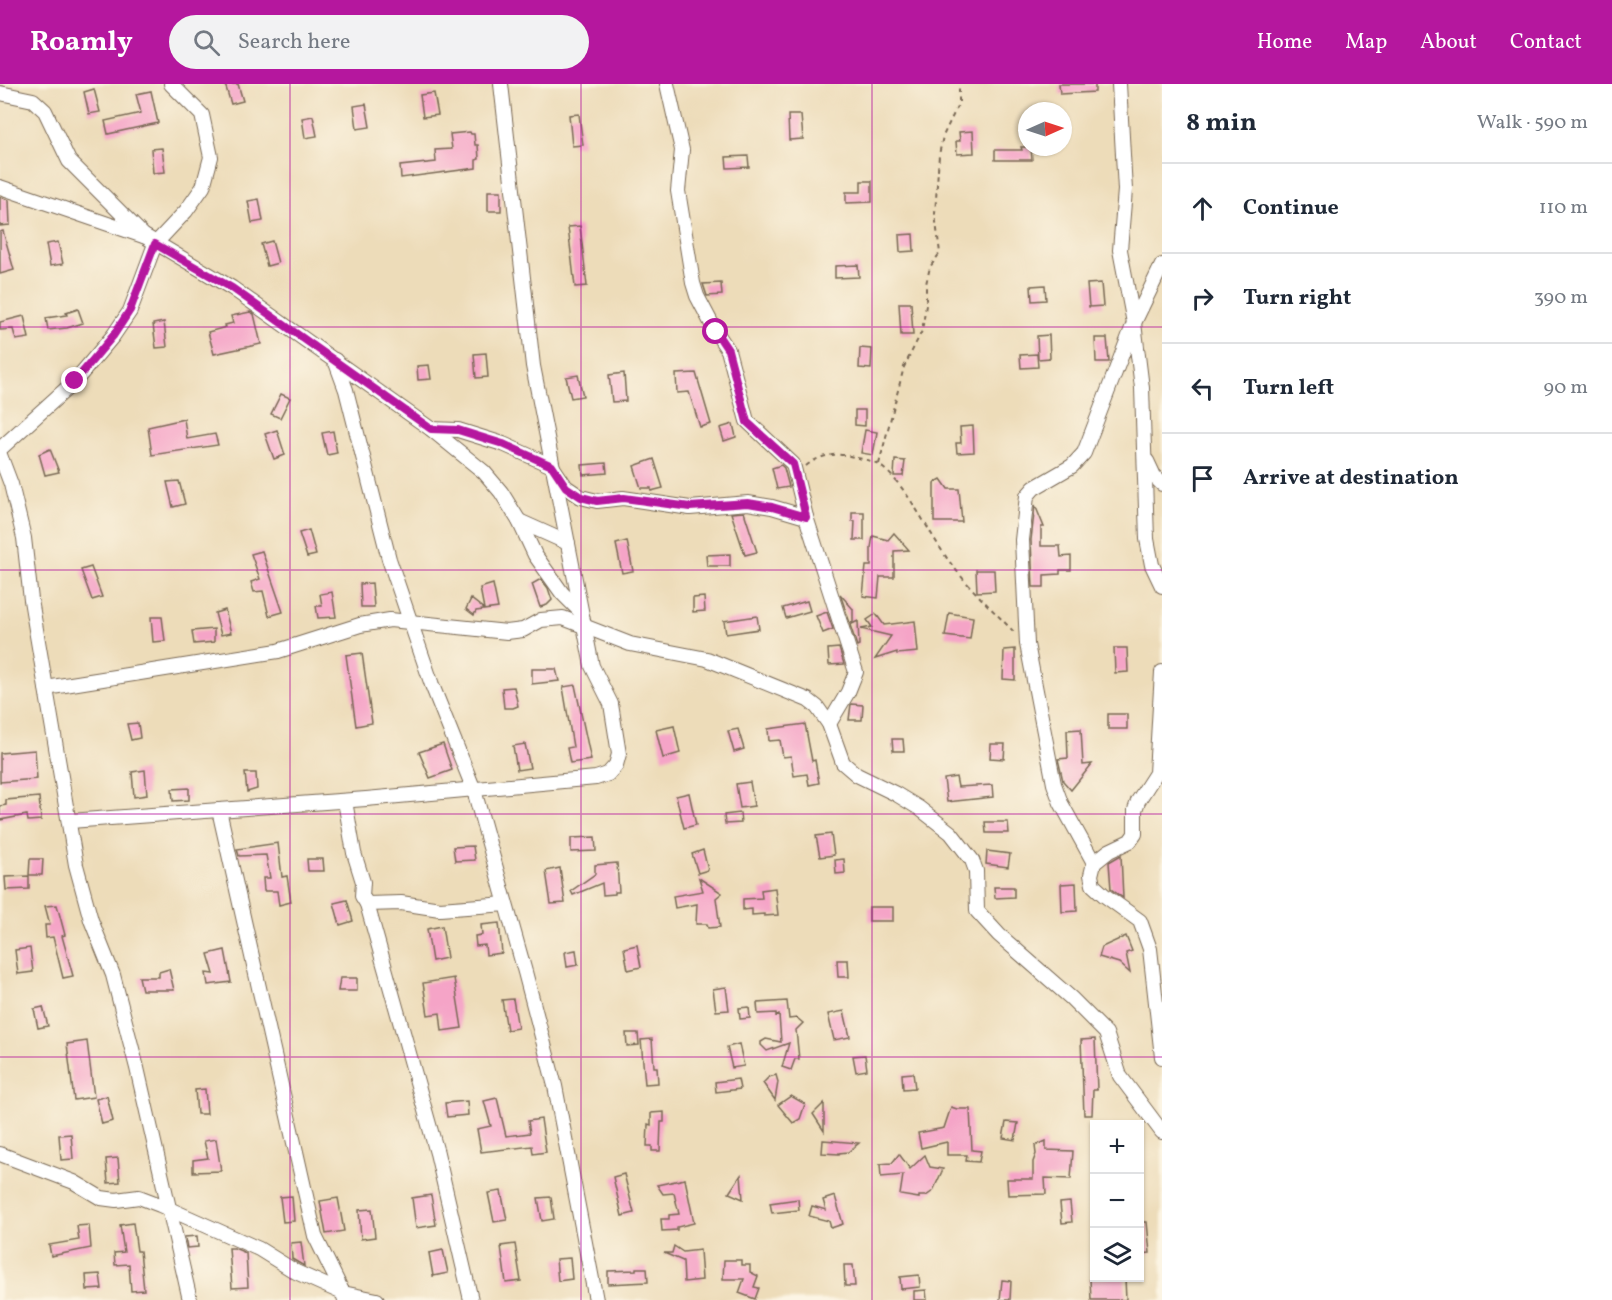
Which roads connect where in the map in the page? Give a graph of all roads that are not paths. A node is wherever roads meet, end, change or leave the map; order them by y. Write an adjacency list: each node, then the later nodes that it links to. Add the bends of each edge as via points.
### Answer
1 (171, 84): 7 (street, via 202,115 211,157 203,186 186,211)
2 (501, 84): 15 (street, via 533,366)
3 (667, 84): 17 (street, via 682,150 678,191 697,296 728,350 747,422 793,464)
4 (1119, 84): 9 (street, via 1125,190 1120,250)
5 (0, 93): 7 (street, via 33,100 45,111 69,161)
6 (0, 187): 7 (street)
7 (151, 241): 10 (street, via 232,288); 12 (street, via 130,310 113,336 75,381)
8 (1162, 265): 9 (street)
9 (1134, 323): 14 (street, via 1142,388); 30 (street, via 1084,453 1028,496 1022,540 1027,644 1054,784)
10 (336, 360): 11 (street); 22 (street)
11 (431, 429): 15 (street, via 458,430 503,444); 18 (street, via 484,472)
12 (0, 449)
13 (0, 455): 24 (street, via 24,538)
14 (1144, 457): 16 (street); 20 (street, via 1147,539 1152,565)
15 (552, 466): 17 (street, via 566,487 597,501 624,498 690,507 748,503); 19 (street)
16 (1162, 484)
17 (806, 517): 25 (street, via 856,672)
18 (519, 521): 19 (street); 21 (street, via 535,555)
19 (568, 543): 21 (street)
20 (1162, 586)
21 (583, 618): 22 (street, via 541,620 523,630 507,632); 25 (street, via 630,644 707,659 762,680 808,700); 26 (street, via 592,666 611,704 619,754 616,765 608,774 596,778)
22 (409, 621): 24 (street, via 360,626 279,651); 26 (street)
23 (1162, 672): 30 (street, via 1156,773 1138,801 1135,834)
24 (46, 688): 29 (street)
25 (829, 723): 34 (street, via 843,763 857,775 919,808 951,833 976,871 977,911 1106,1033 1120,1076)
26 (474, 790): 27 (street); 32 (street)
27 (345, 801): 28 (street); 31 (street, via 363,882 362,896)
28 (219, 810): 29 (street); 37 (street, via 315,1236)
29 (70, 821): 36 (street, via 76,865 116,987)
30 (1094, 862): 33 (street, via 1094,885 1140,921 1146,934)
31 (367, 904): 32 (street, via 401,903 440,909); 40 (street, via 436,1153)
32 (506, 904): 41 (street, via 555,1086)
33 (1162, 1057)
34 (1162, 1132)
35 (0, 1154): 36 (street, via 74,1182 101,1198 139,1197)
36 (170, 1209): 37 (street, via 259,1249); 38 (street)
37 (344, 1296): 39 (street)
38 (190, 1300)
39 (377, 1300)
40 (471, 1300)
41 (596, 1300)

